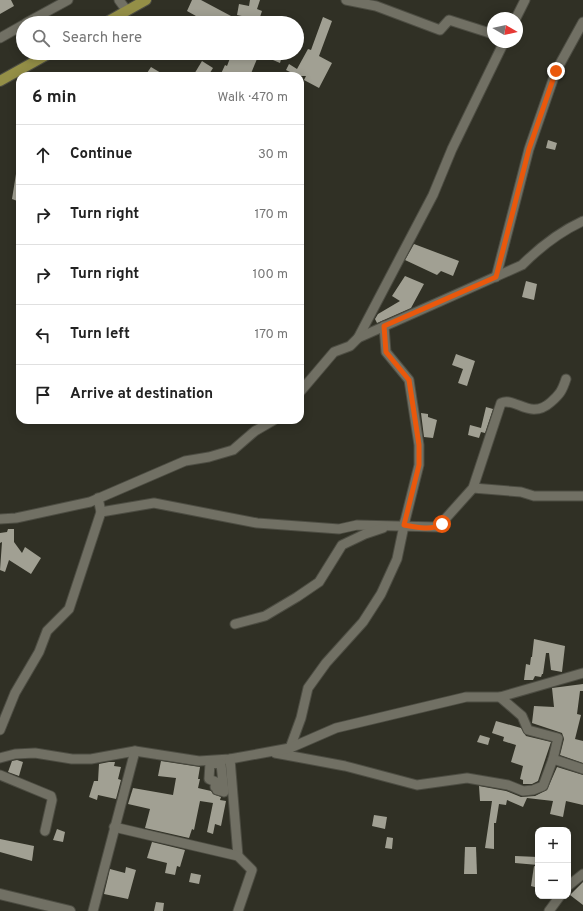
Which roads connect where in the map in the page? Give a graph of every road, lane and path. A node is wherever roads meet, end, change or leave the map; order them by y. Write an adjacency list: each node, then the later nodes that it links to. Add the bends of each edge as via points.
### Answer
1 (68, 0): 8 (street)
2 (119, 0): 6 (street)
3 (146, 0): 6 (main road)
4 (346, 0): 12 (street, via 376,6 440,30 449,20)
5 (525, 0): 7 (street)
6 (127, 11): 9 (main road)
7 (519, 12)
8 (39, 16)
9 (118, 16)
10 (583, 22): 20 (street, via 556,71 529,149)
11 (16, 29): 13 (street)
12 (487, 32)
13 (0, 38)
14 (501, 48): 22 (street, via 452,149 433,195)
15 (38, 60): 16 (main road)
16 (16, 72)
17 (16, 72): 18 (main road)
18 (0, 81)
19 (583, 221): 20 (street, via 542,246 522,265)
20 (496, 277): 21 (street)
21 (384, 326): 22 (street); 31 (street, via 386,352 409,380 419,445 419,465)
22 (358, 338): 24 (street, via 350,346 334,352)
23 (566, 379): 26 (street, via 561,394 544,409 534,410 507,402 501,403)
24 (304, 387)
25 (267, 424): 28 (street, via 233,450 185,461)
26 (473, 488): 27 (street, via 521,492 534,496); 31 (street, via 438,527)
27 (583, 496)
28 (98, 498): 29 (street); 30 (street, via 16,518)
29 (101, 512): 31 (street, via 154,503 257,523 339,529 357,525); 35 (street, via 69,609 47,631 39,652 15,693)
30 (0, 519)
31 (404, 525)
32 (235, 624): 36 (street, via 265,616 319,582 342,545 365,534 406,521 397,559 381,594 363,622 326,663 308,688)
33 (583, 673): 34 (street)
34 (500, 697): 36 (street, via 466,697 336,728); 41 (street, via 522,716 528,730 558,738)
35 (0, 730)
36 (290, 748): 38 (street)
37 (135, 751): 39 (street, via 92,759 72,759 35,752); 40 (street, via 199,760); 44 (street)
38 (268, 752): 40 (street); 41 (street, via 345,766 417,785 467,778 508,785 523,791 543,786)
39 (0, 758)
40 (230, 759): 46 (street)
41 (553, 759): 42 (street)
42 (583, 769)
43 (0, 775): 45 (street, via 51,796)
44 (114, 827): 46 (street); 52 (street)
45 (45, 831)
46 (238, 856): 53 (street, via 252,870)
47 (583, 874): 48 (street)
48 (571, 884)
49 (0, 894): 51 (street)
50 (558, 899): 54 (street)
51 (70, 911)
52 (93, 911)
53 (238, 911)
54 (549, 911)

